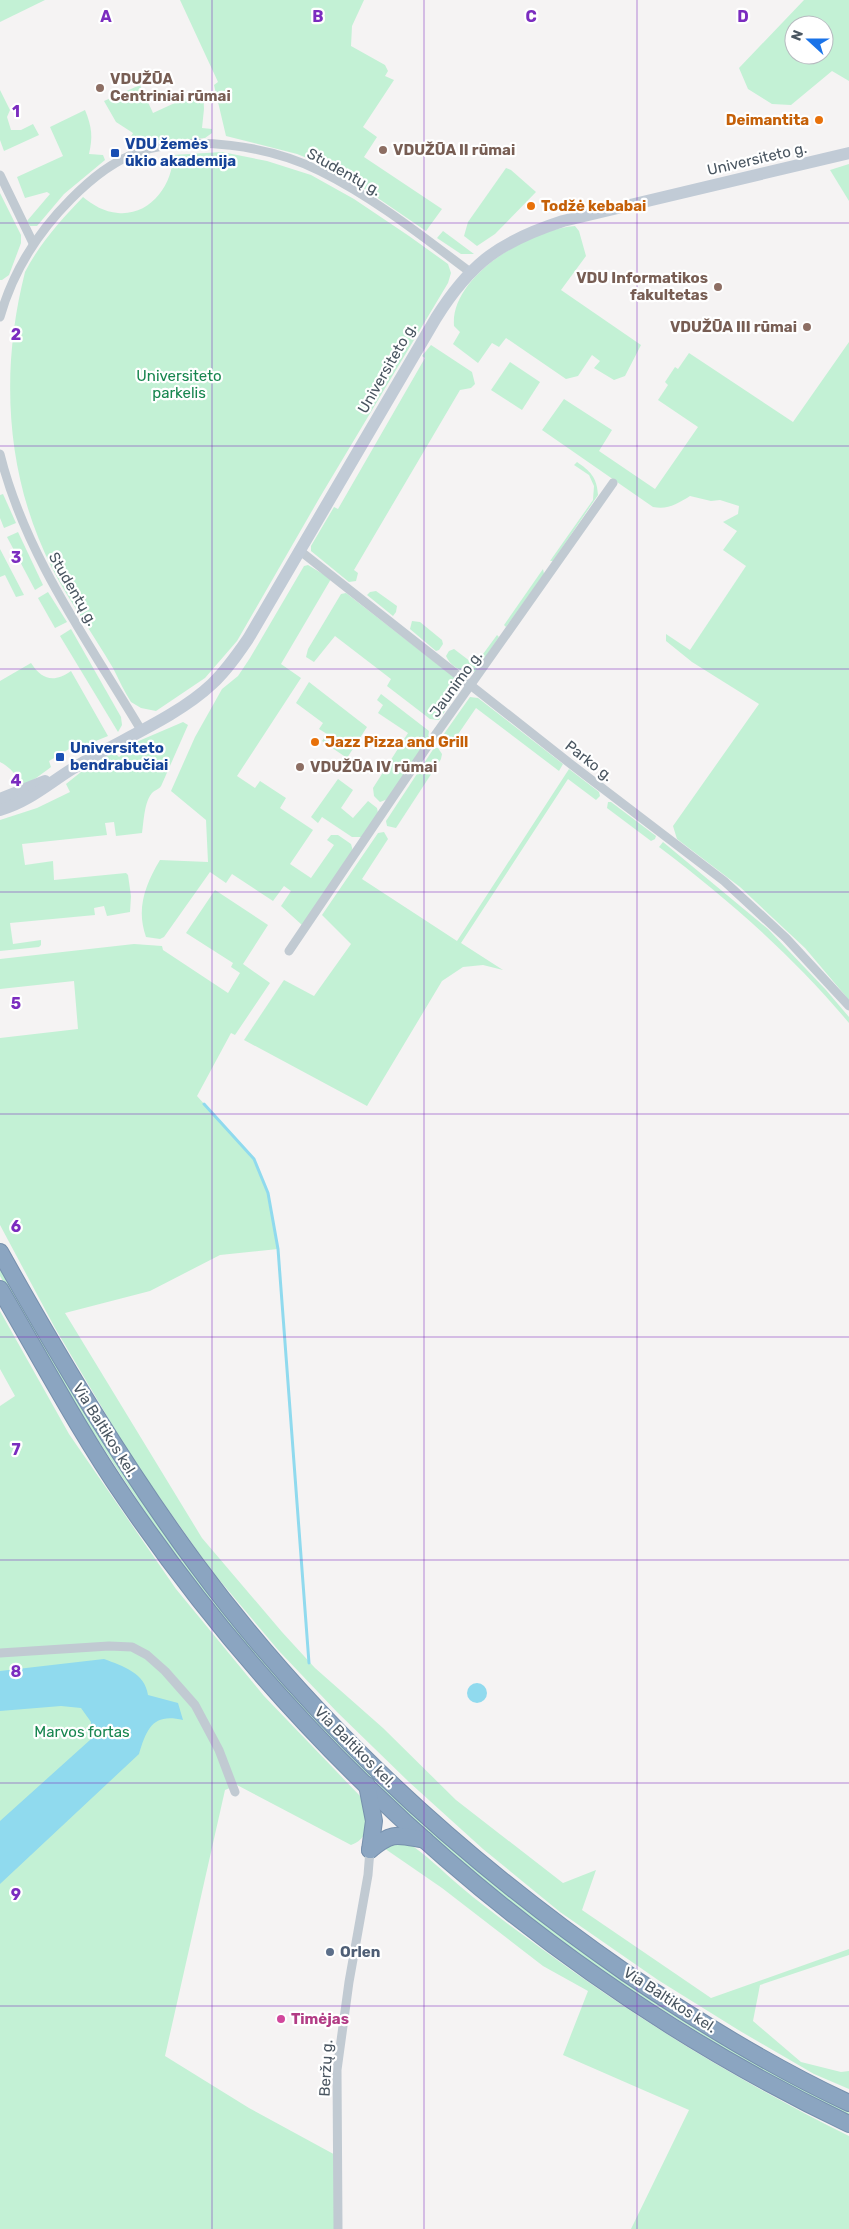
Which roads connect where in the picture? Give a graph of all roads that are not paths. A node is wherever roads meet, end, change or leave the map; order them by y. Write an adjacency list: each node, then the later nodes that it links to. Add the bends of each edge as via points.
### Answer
1 (849, 153): 4 (main road, Universiteto g., via 563,221 520,237 485,258)
2 (0, 175): 3 (street)
3 (33, 243): 4 (street, Studentų g., via 77,193 114,164 160,147 218,145 261,151 319,170 378,206); 5 (street, Studentų g., via 10,288)
4 (470, 272): 8 (main road, Universiteto g., via 451,294 431,326)
5 (0, 317)
6 (0, 454): 10 (street, Studentų g., via 16,507 38,556)
7 (614, 484): 9 (street, Jaunimo g.)
8 (300, 550): 9 (street, Parko g.); 10 (main road, Universiteto g., via 248,640 223,673 199,695)
9 (472, 685): 14 (street, Jaunimo g.); 15 (street, Parko g., via 724,882 786,938)
10 (141, 730): 11 (main road, Universiteto g.)
11 (72, 769): 12 (main road, Universiteto g.); 13 (main road, Universiteto g., via 28,798)
12 (0, 799)
13 (0, 810)
14 (289, 951)
15 (849, 1006)
16 (0, 1252): 23 (highway, Via Baltikos kel., via 88,1405 137,1482 197,1566 276,1663 372,1764 504,1884 592,1949 708,2026)
17 (0, 1289): 19 (highway, Via Baltikos kel., via 78,1424 175,1568 286,1704)
18 (0, 1653): 20 (street, via 109,1646 132,1647 147,1655 195,1705 219,1750)
19 (367, 1785): 21 (highway, Via Baltikos kel.); 22 (highway, via 374,1821)
20 (235, 1792)
21 (425, 1840): 22 (highway, via 393,1835); 24 (highway, Via Baltikos kel., via 513,1914 588,1971 722,2056)
22 (370, 1850): 25 (street, Beržų g., via 337,2070)
23 (849, 2103)
24 (849, 2124)
25 (338, 2229)

